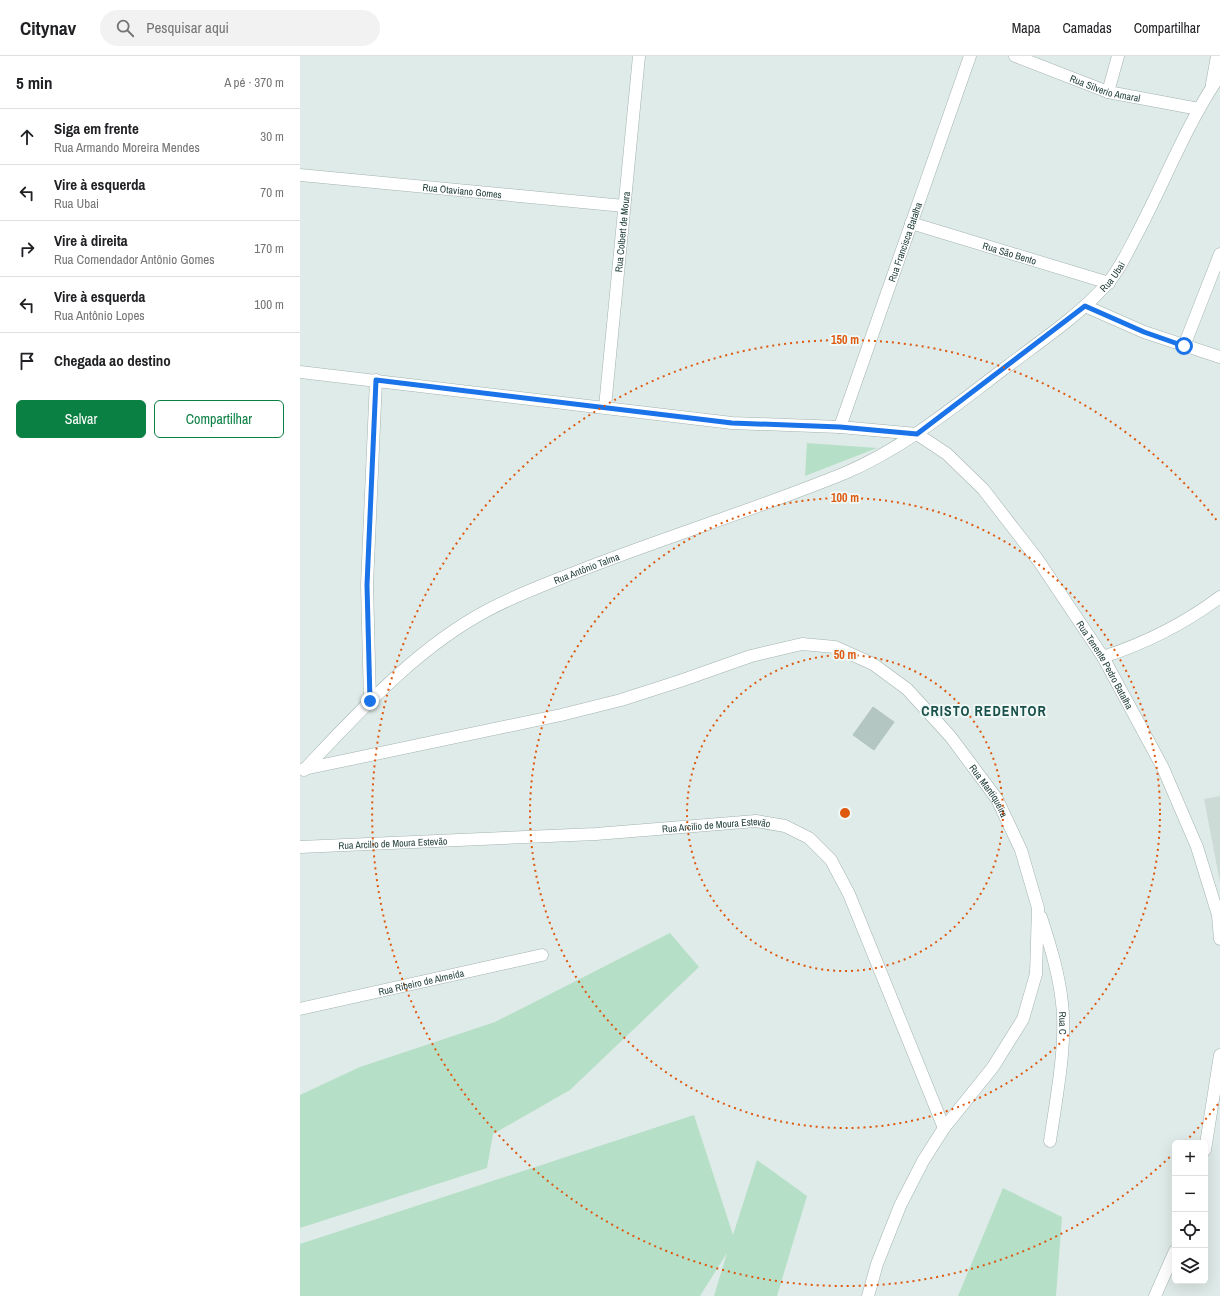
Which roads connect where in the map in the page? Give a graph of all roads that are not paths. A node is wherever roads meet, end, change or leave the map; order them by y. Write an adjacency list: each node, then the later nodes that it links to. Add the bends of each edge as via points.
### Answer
1 (639, 56): 11 (street, Rua Colbert de Moura)
2 (970, 56): 12 (street, Rua Francisca Batalha)
3 (1015, 56): 8 (street, Rua Silverio Amaral)
4 (1118, 56): 8 (street)
5 (1217, 56): 7 (street)
6 (1220, 76): 7 (street, Rua Ubai)
7 (1212, 88): 9 (street, Rua Ubai)
8 (1108, 92): 9 (street, Rua Silverio Amaral)
9 (1199, 109): 14 (street, Rua Ubai, via 1142,225)
10 (300, 175): 11 (street, Rua Otaviano Gomes)
11 (624, 206): 20 (street, Rua Colbert de Moura)
12 (911, 223): 14 (street, Rua São Bento); 21 (street, Rua Francisca Batalha)
13 (1220, 254): 16 (street)
14 (1109, 283): 15 (street, Rua Ubai)
15 (1085, 306): 16 (street, via 1144,332); 22 (street, Rua Ubai)
16 (1184, 346): 17 (street)
17 (1220, 357)
18 (300, 372): 19 (street)
19 (376, 380): 20 (street); 25 (street, via 367,577)
20 (605, 407): 21 (street, via 732,423)
21 (840, 427): 22 (street)
22 (917, 434): 24 (street, Rua Tenente Pedro Batalha, via 947,454 982,489 1038,560); 25 (street, Rua Antônio Talma, via 887,453 846,472 608,560 528,591 488,610 415,660)
23 (1220, 597): 24 (street, via 1170,630 1137,646)
24 (1103, 657): 29 (street, Rua Tenente Pedro Batalha, via 1162,768 1197,847 1218,915)
25 (370, 701): 26 (street, Rua Antônio Talma)
26 (302, 771): 28 (street, Rua Mantiqueira, via 621,700 751,656 802,644 835,647 873,664 907,689 950,736 997,799 1021,850)
27 (300, 847): 33 (street, Rua Arcilio de Moura Estevão, via 596,834 756,822 785,826 809,838 831,860 849,894)
28 (1038, 908): 33 (street, Rua Mantiqueira, via 1036,974 1023,1019 994,1067); 35 (street, Rua C, via 1054,958 1062,1004 1062,1056)
29 (1220, 939)
30 (542, 955): 31 (street, Rua Ribeiro de Almeida)
31 (300, 1009)
32 (1220, 1055): 34 (street)
33 (944, 1128): 37 (street, Rua Mantiqueira, via 923,1161 900,1206 877,1264)
34 (1207, 1140)
35 (1050, 1141)
36 (1172, 1258): 38 (street)
37 (868, 1296)
38 (1155, 1296)

